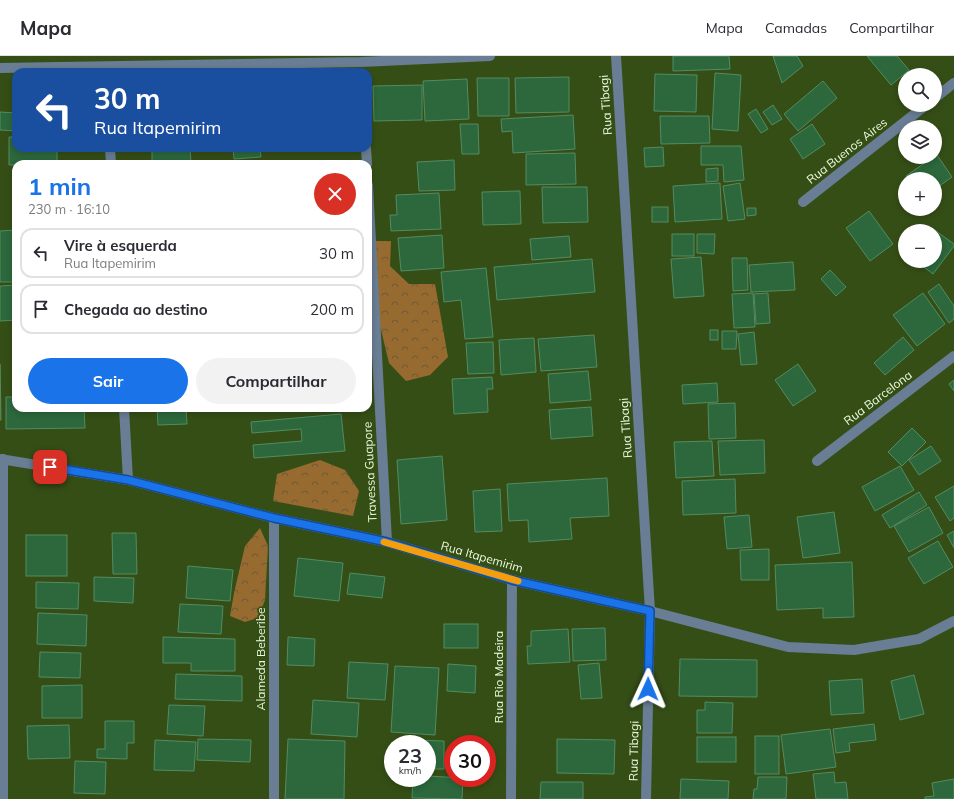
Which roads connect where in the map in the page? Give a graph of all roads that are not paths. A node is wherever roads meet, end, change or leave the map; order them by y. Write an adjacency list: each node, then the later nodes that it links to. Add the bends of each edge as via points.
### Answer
1 (490, 56): 3 (street)
2 (616, 56): 20 (street, Rua Tibagi)
3 (362, 67): 6 (street)
4 (0, 68): 5 (street)
5 (12, 68)
6 (234, 68)
7 (954, 83): 8 (street)
8 (942, 92)
9 (917, 112): 10 (street, Rua Buenos Aires)
10 (803, 202)
11 (372, 259): 18 (street, Travessa Guapore)
12 (954, 356): 15 (street, Rua Barcelona)
13 (124, 412): 16 (street)
14 (1, 459): 16 (street, Rua Itapemirim); 22 (street)
15 (817, 461)
16 (128, 480): 17 (street, Rua Itapemirim)
17 (274, 518): 18 (street, Rua Itapemirim); 23 (street, Alameda Beberibe)
18 (387, 542): 19 (street, Rua Itapemirim)
19 (512, 580): 20 (street, Rua Itapemirim); 24 (street, Rua Rio Madeira)
20 (650, 611): 21 (street, Rua Itapemirim, via 788,647 854,650 919,639); 25 (street, Rua Tibagi)
21 (954, 621)
22 (3, 799)
23 (274, 799)
24 (511, 799)
25 (646, 799)

